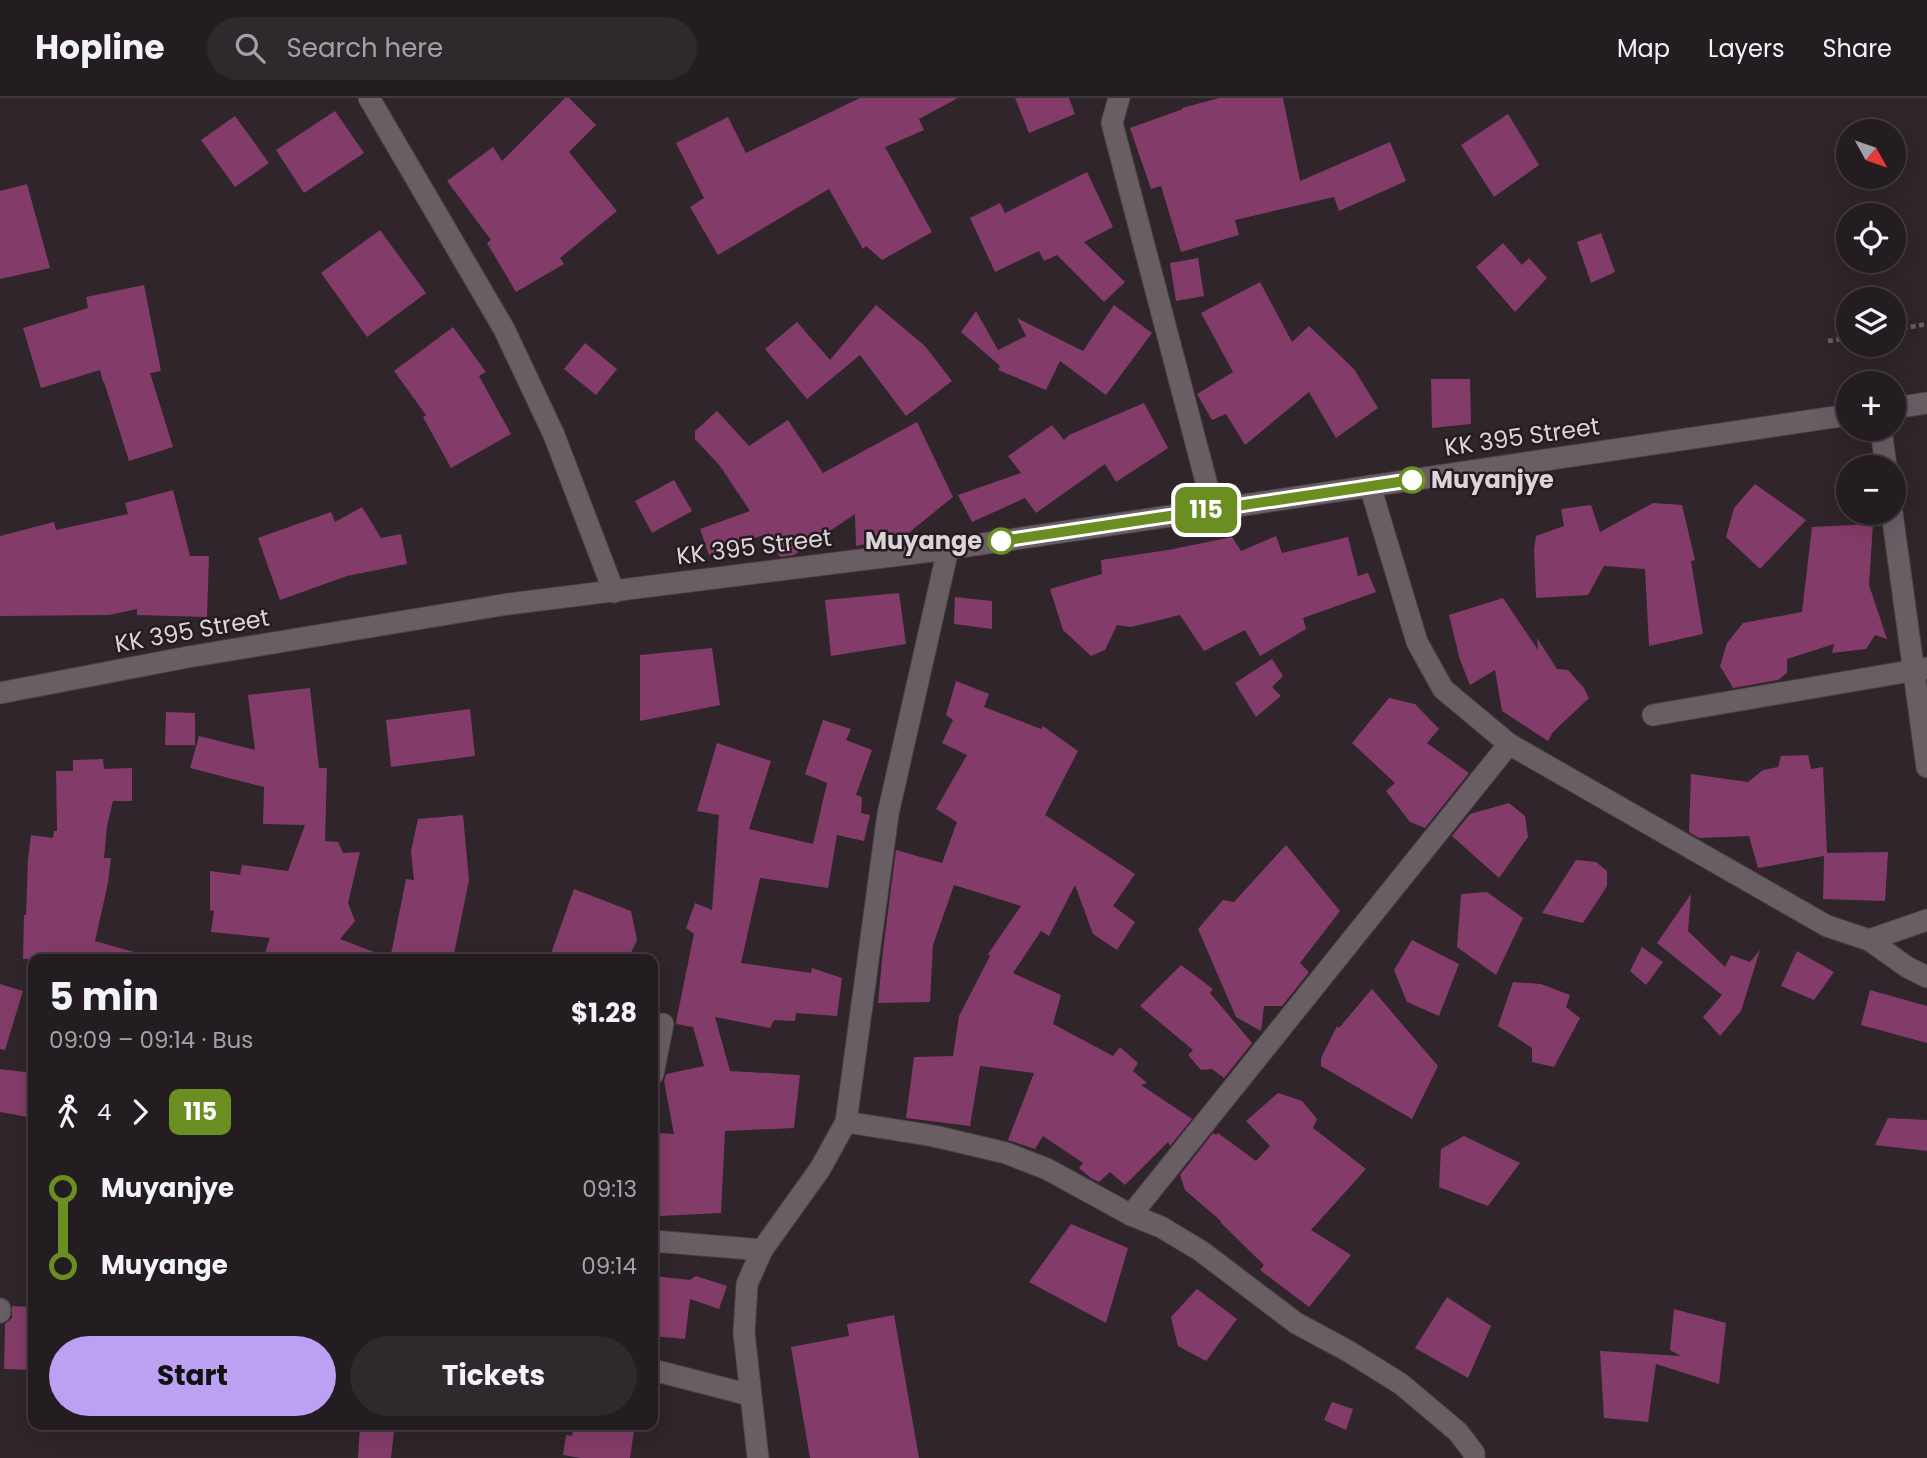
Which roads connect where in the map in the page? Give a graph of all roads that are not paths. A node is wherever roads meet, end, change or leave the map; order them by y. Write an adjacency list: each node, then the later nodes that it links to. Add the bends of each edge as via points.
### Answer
1 (369, 98): 10 (street, via 504,329 554,435)
2 (1119, 98): 7 (street, via 1112,123)
3 (1927, 403): 4 (street)
4 (1906, 406)
5 (1836, 417): 6 (street, KK 395 Street)
6 (1370, 486): 7 (street, KK 395 Street); 14 (street, via 1417,642 1443,689)
7 (1213, 509): 9 (street, KK 395 Street)
8 (1894, 525): 11 (street)
9 (948, 549): 10 (street, KK 395 Street); 21 (street, via 888,814)
10 (614, 592): 12 (street, KK 395 Street, via 495,606)
11 (1920, 669): 13 (street); 15 (street)
12 (0, 693)
13 (1653, 715)
14 (1509, 744): 17 (street, via 1827,926); 22 (street)
15 (1927, 767)
16 (1927, 920): 17 (street)
17 (1869, 940): 18 (street)
18 (1927, 977)
19 (663, 1024): 20 (street)
20 (658, 1049)
21 (846, 1122): 22 (street, via 1006,1153 1047,1168); 24 (street, via 820,1169)
22 (1131, 1215): 28 (street, via 1201,1251 1296,1323 1401,1384 1458,1432)
23 (658, 1241): 24 (street)
24 (762, 1250): 26 (street, via 747,1284 744,1333)
25 (658, 1371): 26 (street)
26 (750, 1395): 27 (street)
27 (758, 1458)
28 (1474, 1458)

